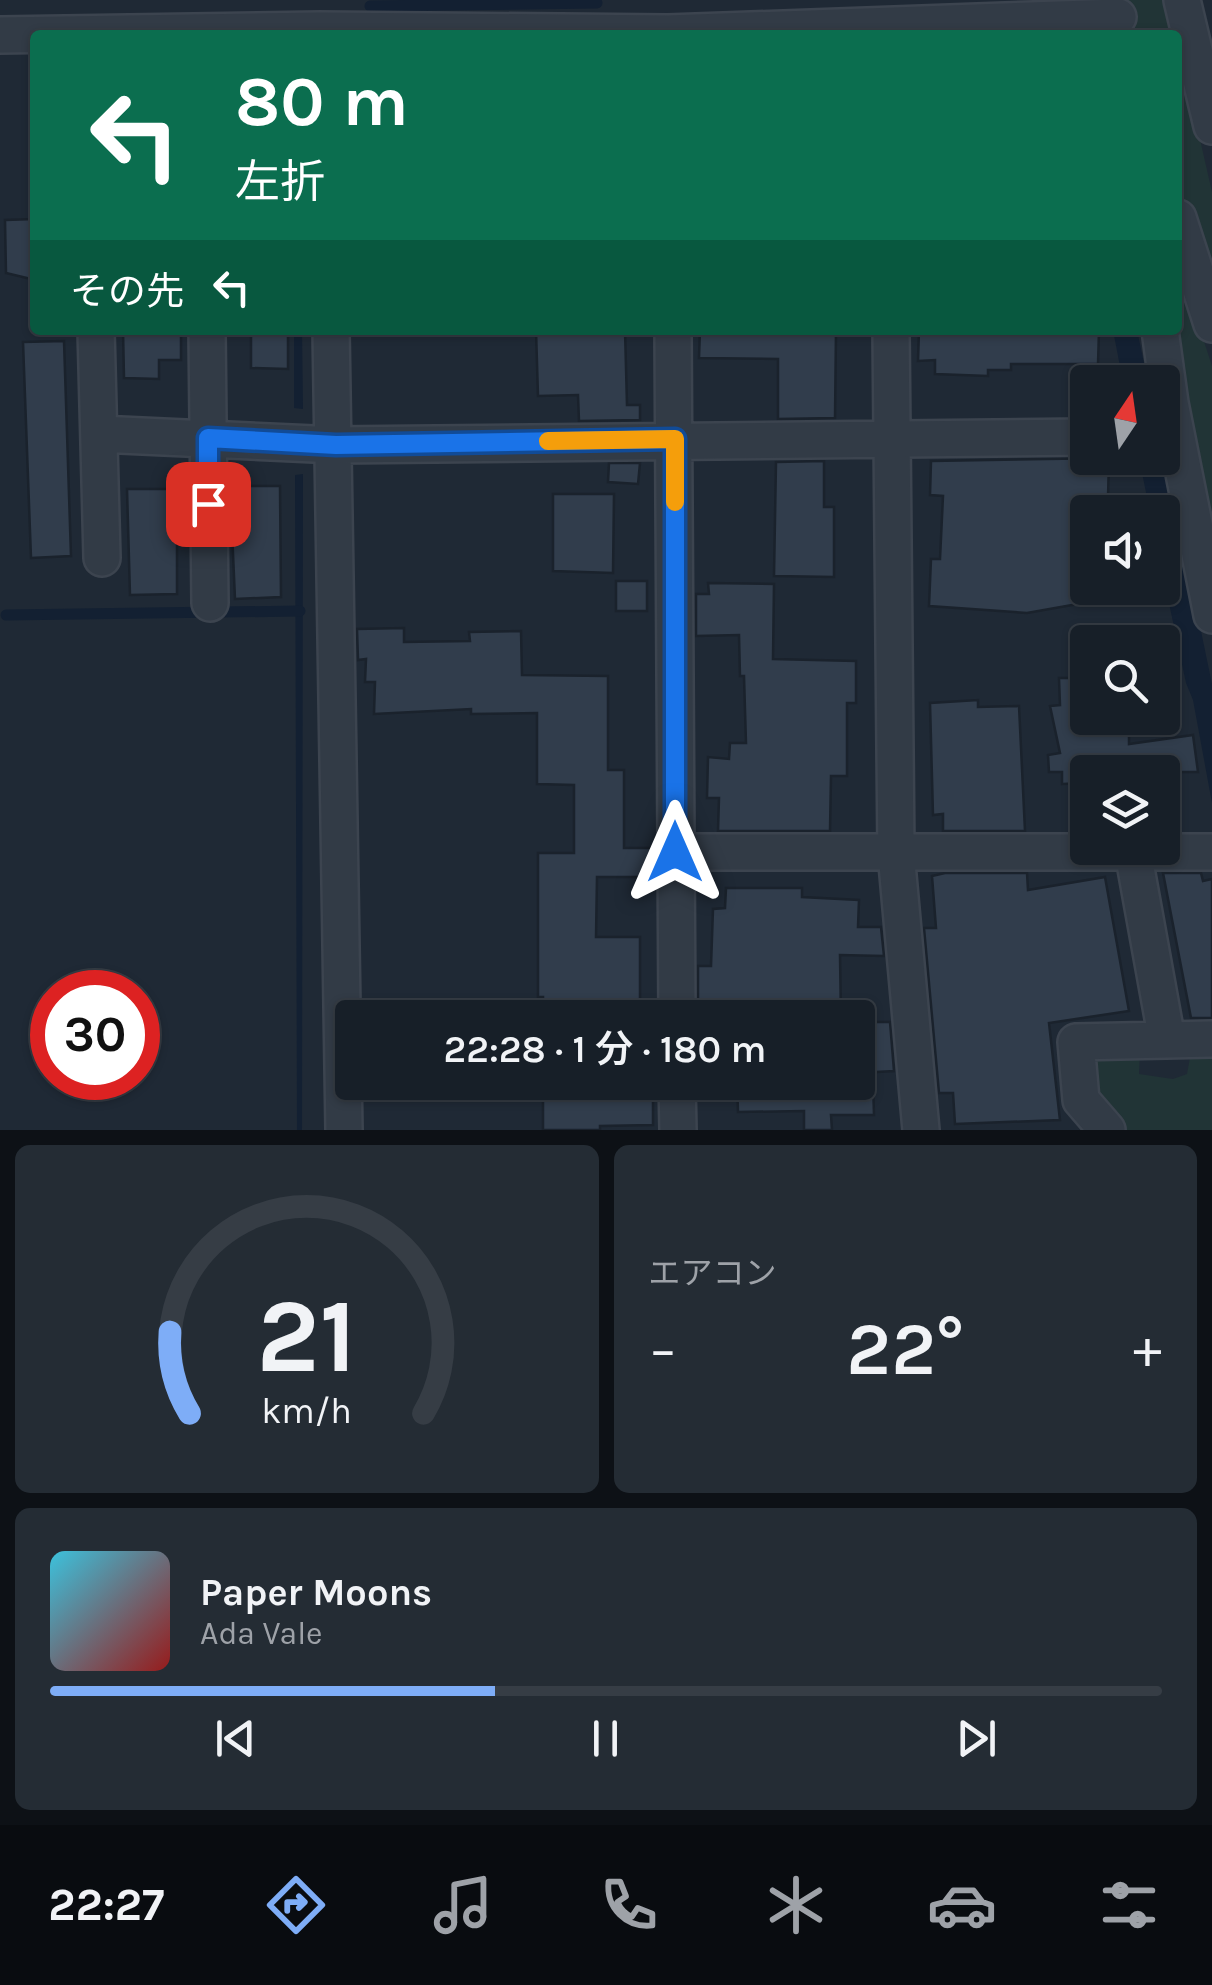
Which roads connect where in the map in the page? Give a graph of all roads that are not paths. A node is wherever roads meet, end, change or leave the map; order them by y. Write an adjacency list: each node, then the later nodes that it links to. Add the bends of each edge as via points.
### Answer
1 (1182, 0): 9 (street)
2 (320, 22): 4 (street); 5 (street)
3 (1118, 22): 6 (street)
4 (236, 30)
5 (552, 30)
6 (914, 30)
7 (0, 35): 8 (street)
8 (30, 35)
9 (1212, 126)
10 (1182, 230): 11 (street)
11 (1212, 324)
12 (96, 335): 19 (street)
13 (207, 335): 22 (street)
14 (331, 335): 24 (street)
15 (673, 335): 23 (street)
16 (892, 335): 20 (street)
17 (1160, 335): 18 (street)
18 (1163, 365)
19 (99, 434): 22 (street); 26 (street)
20 (892, 437): 21 (street); 23 (street); 33 (street)
21 (1070, 437)
22 (208, 438): 24 (street); 27 (street)
23 (675, 439): 24 (street); 29 (street)
24 (336, 445): 39 (street)
25 (1179, 475): 28 (street)
26 (102, 558)
27 (210, 603)
28 (1212, 615)
29 (675, 852): 33 (street); 35 (street)
30 (1070, 852): 33 (street)
31 (1180, 852): 32 (street)
32 (1212, 852)
33 (896, 853): 41 (street)
34 (1136, 865): 37 (street)
35 (677, 1000)
36 (1212, 1039): 37 (street)
37 (1167, 1040): 42 (street, via 1076,1042 1081,1100)
38 (678, 1100): 40 (street)
39 (344, 1130)
40 (678, 1130)
41 (922, 1130)
42 (1106, 1130)

